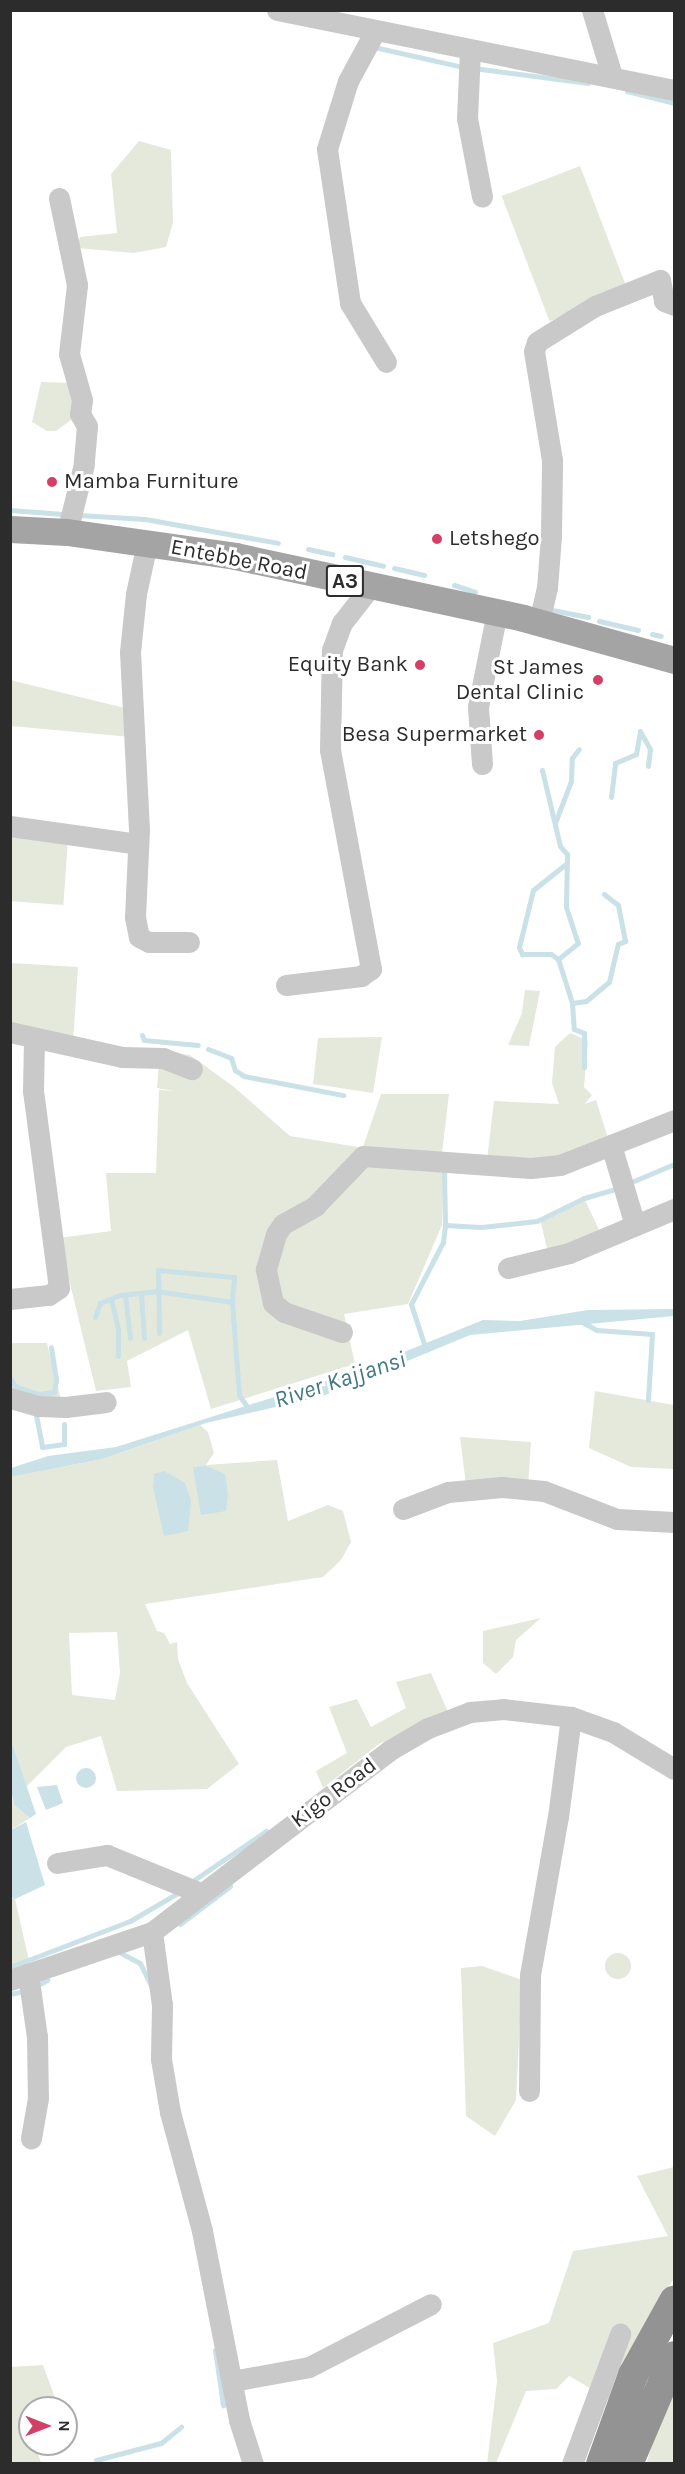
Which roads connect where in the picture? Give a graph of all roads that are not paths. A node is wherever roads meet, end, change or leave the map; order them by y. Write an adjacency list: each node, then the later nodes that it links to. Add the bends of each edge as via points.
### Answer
1 (278, 10): 3 (street)
2 (592, 10): 6 (street)
3 (311, 15): 4 (street)
4 (374, 33): 5 (street); 11 (street, via 348,81 327,149 350,303)
5 (470, 50): 6 (street); 8 (street, via 467,118)
6 (612, 76): 7 (street)
7 (675, 90)
8 (482, 197)
9 (58, 198): 13 (street, via 77,285 69,354 82,400 80,414 87,426 84,464)
10 (675, 305): 17 (street, via 664,301 660,280 595,306 537,342 534,351 549,431 552,487 547,588)
11 (386, 362)
12 (10, 529): 13 (main road, Entebbe Road / A3)
13 (68, 532): 14 (main road, Entebbe Road / A3)
14 (147, 543): 15 (main road, Entebbe Road / A3, via 235,556); 21 (street, via 136,594 130,652)
15 (370, 586): 16 (main road, Entebbe Road / A3); 23 (street, via 342,623 332,650 330,750 371,969 361,976)
16 (497, 612): 17 (main road, Entebbe Road / A3); 19 (street, via 478,707)
17 (539, 622): 18 (main road, Entebbe Road / A3)
18 (675, 660)
19 (482, 764)
20 (10, 826): 21 (street)
21 (138, 844): 22 (street, via 135,917 139,937 149,942)
22 (189, 942)
23 (286, 985)
24 (10, 1032): 25 (street)
25 (34, 1039): 26 (street, via 122,1057 163,1058); 32 (street, via 33,1091 59,1288 49,1295)
26 (192, 1069)
27 (674, 1120): 28 (street)
28 (611, 1145): 30 (street); 33 (street, via 560,1165 531,1168 363,1156 315,1206 283,1224 276,1234 266,1269 273,1303 284,1312)
29 (675, 1209): 30 (street)
30 (635, 1225): 31 (street, via 569,1253)
31 (508, 1268)
32 (10, 1299)
33 (342, 1332)
34 (10, 1398): 35 (street, via 39,1406)
35 (106, 1402)
36 (403, 1509): 37 (street, via 448,1492 502,1487 544,1491 618,1519)
37 (675, 1522)
38 (571, 1717): 39 (street, Kigo Road, via 613,1731); 41 (street, Kigo Road, via 503,1709 470,1712 428,1728 390,1750); 44 (street, via 530,1975)
39 (675, 1769)
40 (57, 1863): 41 (street, via 107,1855)
41 (200, 1893): 42 (street, Kigo Road)
42 (152, 1932): 43 (street, Kigo Road); 50 (street, via 162,2005 161,2059 170,2112 202,2231)
43 (19, 1977): 45 (street, via 37,2037 38,2098)
44 (529, 2091)
45 (31, 2138)
46 (675, 2301): 51 (highway, via 633,2375)
47 (431, 2304): 50 (street, via 309,2367)
48 (620, 2334): 53 (street)
49 (675, 2356): 51 (highway)
50 (232, 2381): 52 (street, via 238,2420)
51 (626, 2430): 54 (highway); 55 (highway)
52 (253, 2463)
53 (572, 2463)
54 (601, 2463)
55 (628, 2463)

